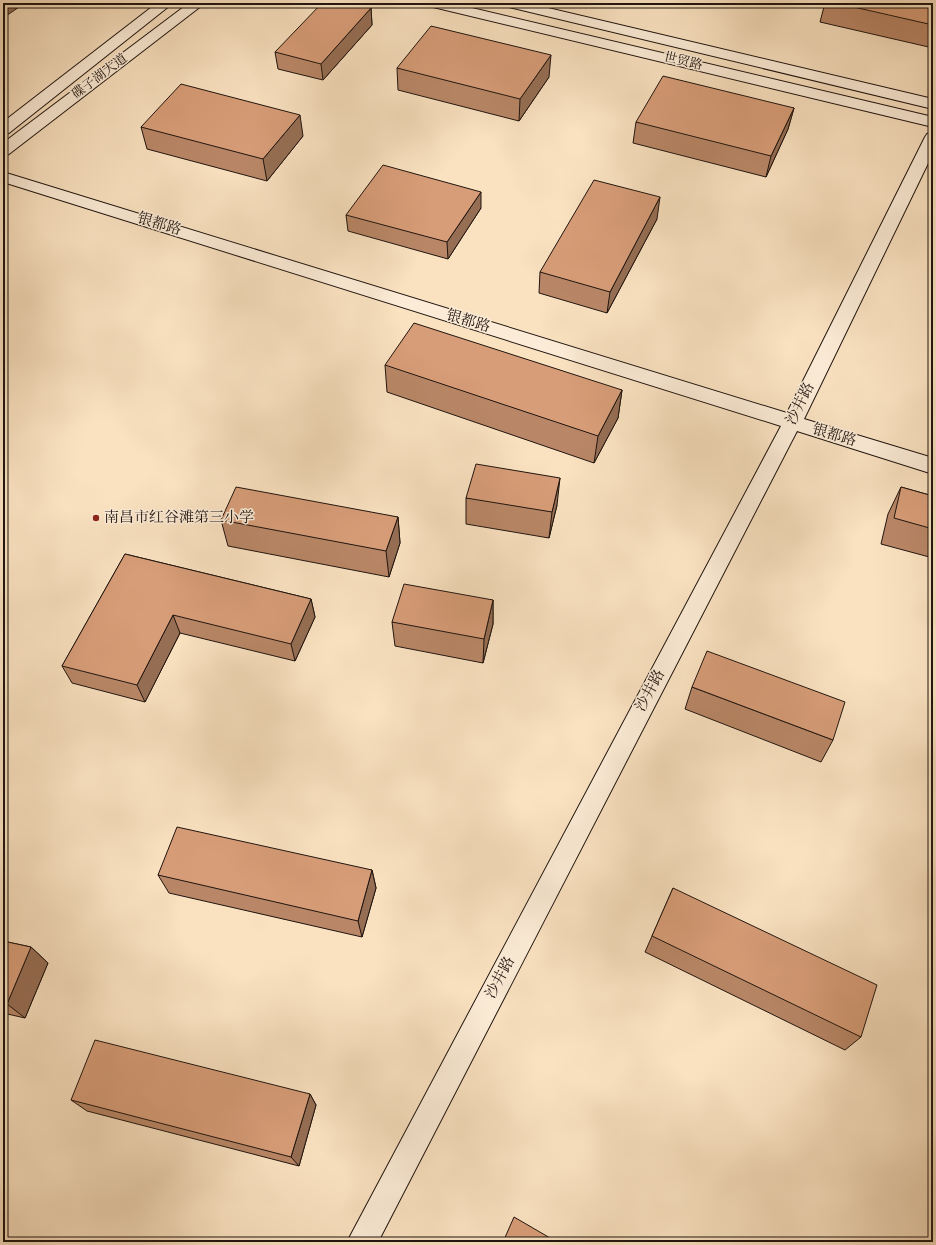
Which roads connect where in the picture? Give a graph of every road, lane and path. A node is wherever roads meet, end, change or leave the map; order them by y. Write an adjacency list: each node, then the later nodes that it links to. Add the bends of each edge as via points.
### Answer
1 (166, 3): 7 (street, 碟子湖大道)
2 (198, 3): 9 (street, 碟子湖大道)
3 (433, 3): 6 (street, 世贸路)
4 (509, 3): 5 (street, 世贸路)
5 (933, 104)
6 (933, 122)
7 (3, 130)
8 (933, 137): 11 (street, 沙井路)
9 (3, 151)
10 (3, 177): 11 (street, 银都路)
11 (792, 423): 12 (street, 银都路); 13 (street, 沙井路)
12 (933, 466)
13 (362, 1242)

